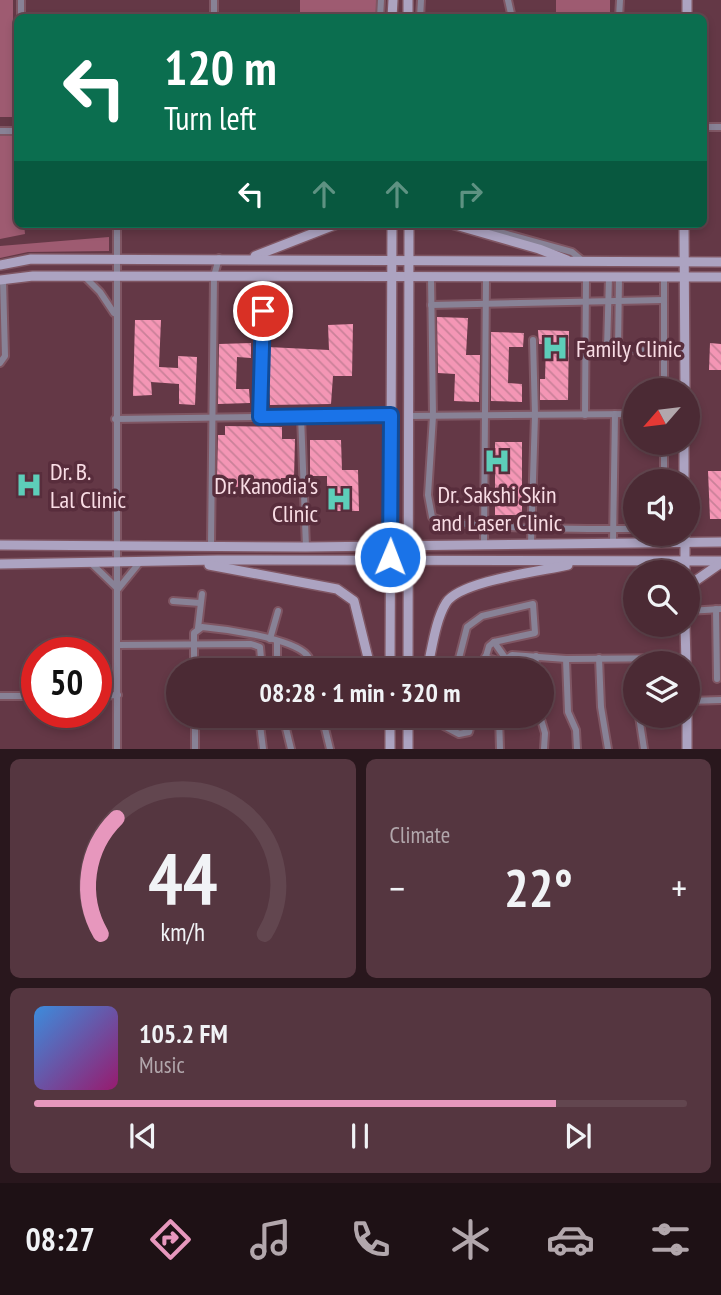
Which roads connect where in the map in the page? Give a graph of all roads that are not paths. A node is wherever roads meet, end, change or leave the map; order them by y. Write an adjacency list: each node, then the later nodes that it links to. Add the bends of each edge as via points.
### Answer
1 (117, 228): 10 (street)
2 (327, 228): 9 (street)
3 (392, 228): 12 (street)
4 (408, 228): 16 (street)
5 (466, 228): 13 (street)
6 (486, 228): 14 (street, via 572,251)
7 (684, 228): 11 (street)
8 (219, 258): 9 (street); 10 (street); 20 (street)
9 (250, 258): 12 (street)
10 (118, 260): 17 (street, via 32,259); 19 (street)
11 (684, 261): 14 (street); 15 (street); 30 (street)
12 (392, 262): 16 (street); 22 (street)
13 (571, 262): 14 (street); 16 (street)
14 (584, 262)
15 (721, 262)
16 (408, 263): 23 (street)
17 (0, 265)
18 (84, 276): 19 (street); 32 (street); 39 (street)
19 (116, 276): 20 (street); 39 (street)
20 (214, 276): 21 (street); 58 (street)
21 (264, 276): 22 (street); 57 (street)
22 (392, 276): 23 (street); 50 (street)
23 (408, 277): 24 (street); 55 (street)
24 (431, 277): 25 (street); 38 (street)
25 (486, 277): 26 (street); 37 (street)
26 (586, 277): 27 (street); 36 (street)
27 (609, 277): 28 (street); 34 (street)
28 (619, 277): 29 (street); 35 (street)
29 (664, 277): 30 (street); 33 (street)
30 (684, 277): 31 (street); 47 (street)
31 (721, 277)
32 (2, 280): 45 (street, via 5,356)
33 (664, 300): 35 (street); 44 (street)
34 (608, 301): 35 (street); 36 (street); 42 (street)
35 (619, 301): 43 (street)
36 (586, 302): 37 (street); 41 (street)
37 (486, 304): 38 (street); 51 (street)
38 (431, 305): 56 (street)
39 (116, 315): 59 (street)
40 (533, 340): 52 (street)
41 (585, 349): 42 (street); 53 (street)
42 (607, 349): 43 (street)
43 (618, 350): 44 (street)
44 (665, 351): 46 (street)
45 (0, 363)
46 (664, 378)
47 (685, 378)
48 (615, 414): 49 (street); 53 (street); 62 (street)
49 (623, 414)
50 (391, 415): 54 (street); 75 (street)
51 (487, 415): 52 (street); 56 (street); 60 (street)
52 (535, 415): 53 (street); 61 (street)
53 (585, 415)
54 (302, 416): 57 (street); 74 (street)
55 (408, 416): 56 (street); 73 (street)
56 (433, 416): 60 (street, via 428,495 432,517)
57 (260, 417): 58 (street)
58 (212, 418): 59 (street); 72 (street)
59 (115, 419): 71 (street)
60 (485, 524): 61 (street); 68 (street)
61 (532, 526): 62 (street); 69 (street)
62 (613, 529): 63 (street); 66 (street)
63 (623, 529)
64 (700, 540): 67 (street)
65 (623, 541): 66 (street)
66 (613, 542): 69 (street)
67 (721, 542)
68 (484, 543): 69 (street); 73 (street)
69 (531, 543)
70 (0, 545): 71 (street)
71 (115, 545): 72 (street); 84 (street)
72 (211, 545): 74 (street)
73 (410, 545): 75 (street); 78 (street)
74 (306, 547): 75 (street)
75 (390, 547): 77 (street)
76 (190, 561): 77 (street); 81 (street); 106 (street, via 337,589 354,601)
77 (390, 561): 78 (street); 107 (street)
78 (408, 561): 82 (street); 108 (street)
79 (623, 561): 82 (street)
80 (700, 561): 83 (street)
81 (140, 562): 84 (street); 88 (street)
82 (583, 562): 109 (street, via 452,595 444,605)
83 (721, 562): 87 (street)
84 (117, 563): 86 (street); 88 (street)
85 (0, 564): 86 (street)
86 (91, 564): 88 (street)
87 (700, 577)
88 (118, 589): 98 (street)
89 (202, 594): 91 (street)
90 (173, 601): 91 (street)
91 (200, 603): 95 (street)
92 (719, 609): 93 (street); 116 (street)
93 (700, 610)
94 (278, 611): 96 (street)
95 (198, 628): 96 (street); 99 (street)
96 (273, 640): 104 (street); 105 (street)
97 (494, 642): 101 (street); 110 (street, via 535,633 533,604 482,616 467,627); 111 (street)
98 (118, 645): 99 (street); 119 (street)
99 (194, 645): 102 (street); 103 (street, via 260,646)
100 (536, 656): 112 (street, via 512,654); 114 (street)
101 (485, 657)
102 (194, 658)
103 (261, 658)
104 (275, 658)
105 (309, 658)
106 (368, 658)
107 (390, 658)
108 (408, 658)
109 (429, 658)
110 (459, 658)
111 (501, 658)
112 (508, 658)
113 (598, 658): 114 (street); 115 (street); 149 (street)
114 (566, 659): 148 (street, via 568,712 576,730)
115 (623, 660)
116 (719, 664): 117 (street)
117 (718, 679)
118 (112, 695): 119 (street)
119 (118, 695): 140 (street)
120 (0, 696): 121 (street)
121 (21, 696)
122 (721, 700): 123 (street)
123 (700, 701)
124 (195, 728): 141 (street)
125 (260, 728): 142 (street)
126 (286, 728): 143 (street)
127 (325, 728): 144 (street)
128 (386, 728): 139 (street)
129 (390, 728): 139 (street)
130 (408, 728): 138 (street)
131 (410, 728): 138 (street)
132 (448, 728): 133 (street, via 459,734)
133 (471, 728)
134 (499, 728): 146 (street)
135 (544, 728): 147 (street)
136 (641, 728): 150 (street)
137 (687, 728): 151 (street)
138 (408, 736): 145 (street)
139 (390, 746)
140 (117, 749)
141 (195, 749)
142 (263, 749)
143 (291, 749)
144 (330, 749)
145 (408, 749)
146 (500, 749)
147 (544, 749)
148 (577, 749)
149 (608, 749)
150 (644, 749)
151 (687, 749)

